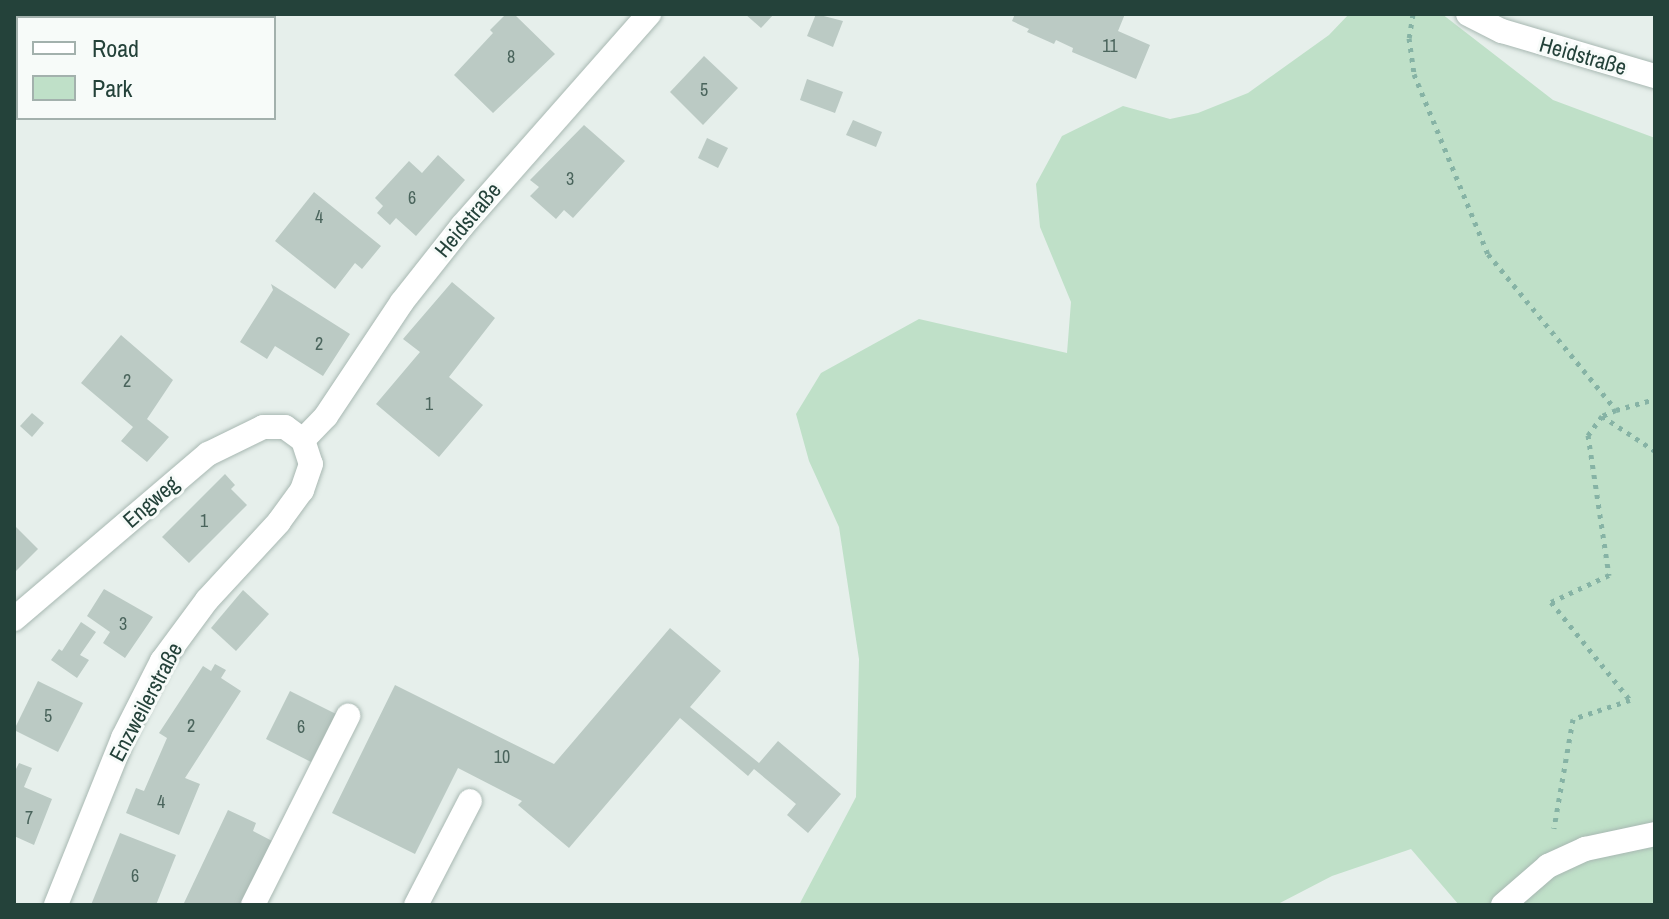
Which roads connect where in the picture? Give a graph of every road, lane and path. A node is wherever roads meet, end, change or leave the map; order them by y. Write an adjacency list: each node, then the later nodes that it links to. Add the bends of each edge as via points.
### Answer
1 (649, 14): 8 (street, Heidstraße, via 462,226 402,302 326,416)
2 (1413, 14): 6 (path, via 1409,38 1414,74 1488,254)
3 (1468, 14): 4 (street, Heidstraße, via 1502,31)
4 (1655, 76)
5 (1655, 399): 6 (path)
6 (1616, 410): 7 (path)
7 (1602, 416): 9 (path); 14 (path, via 1588,435 1609,575 1551,602 1630,700 1573,719)
8 (303, 440): 10 (street, Engweg, via 285,427 263,427 208,454); 15 (street, Enzweilerstraße, via 311,464 302,490 162,661 123,738)
9 (1655, 451)
10 (14, 619)
11 (348, 716): 16 (street)
12 (470, 801): 17 (street)
13 (1655, 834): 14 (street, via 1585,849)
14 (1548, 866): 18 (street)
15 (56, 905)
16 (253, 905)
17 (416, 905)
18 (1503, 905)

